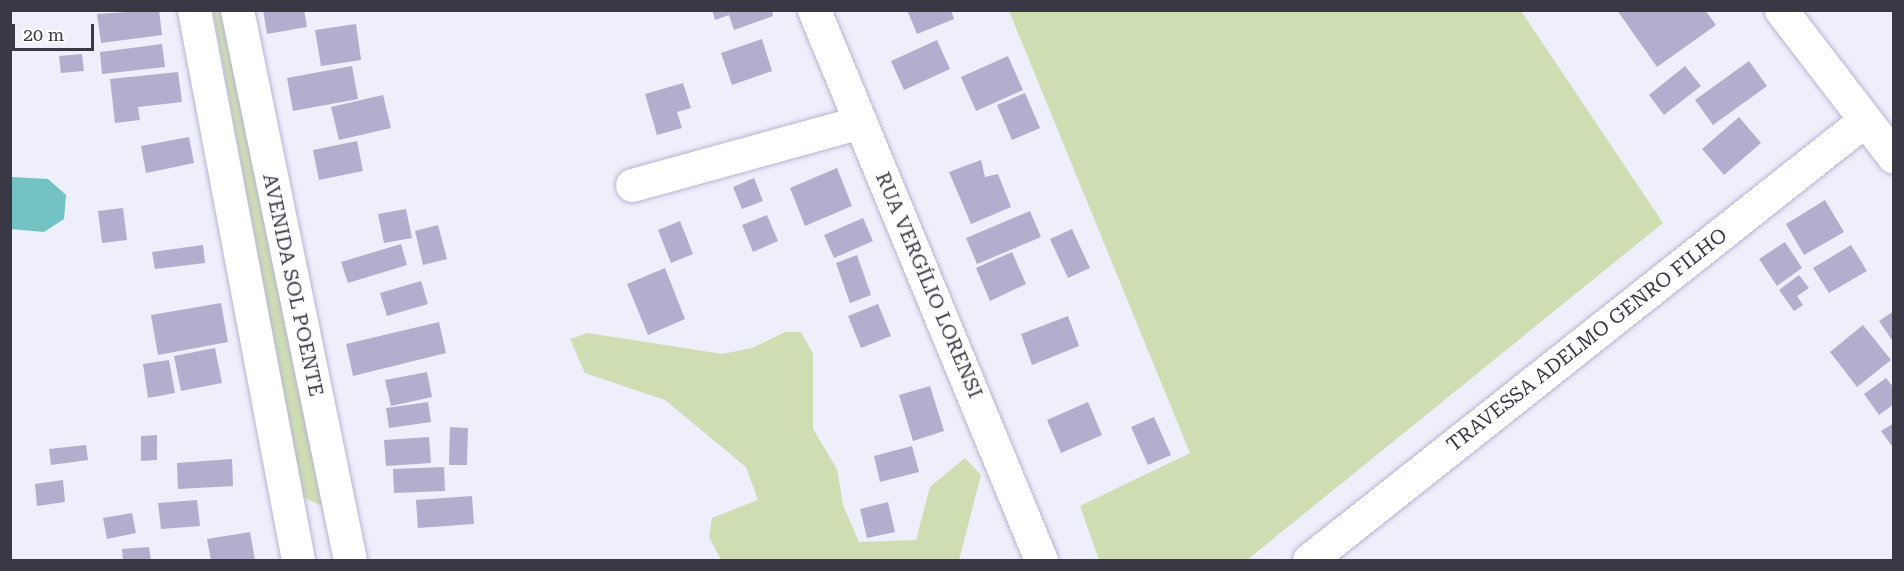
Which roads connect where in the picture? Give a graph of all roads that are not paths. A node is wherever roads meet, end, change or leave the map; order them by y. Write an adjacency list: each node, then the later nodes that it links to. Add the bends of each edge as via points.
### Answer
1 (194, 10): 10 (street)
2 (237, 10): 9 (street, AVENIDA SOL POENTE)
3 (814, 10): 6 (street, RUA VERGÍLIO LORENSI)
4 (1781, 10): 5 (street)
5 (1865, 120): 7 (street); 14 (street, TRAVESSA ADELMO GENRO FILHO)
6 (860, 122): 8 (street); 13 (street, RUA VERGÍLIO LORENSI)
7 (1893, 157)
8 (632, 185)
9 (342, 521): 10 (street); 12 (street, AVENIDA SOL POENTE)
10 (291, 527): 11 (street)
11 (298, 561)
12 (350, 561)
13 (1041, 561)
14 (1309, 561)

